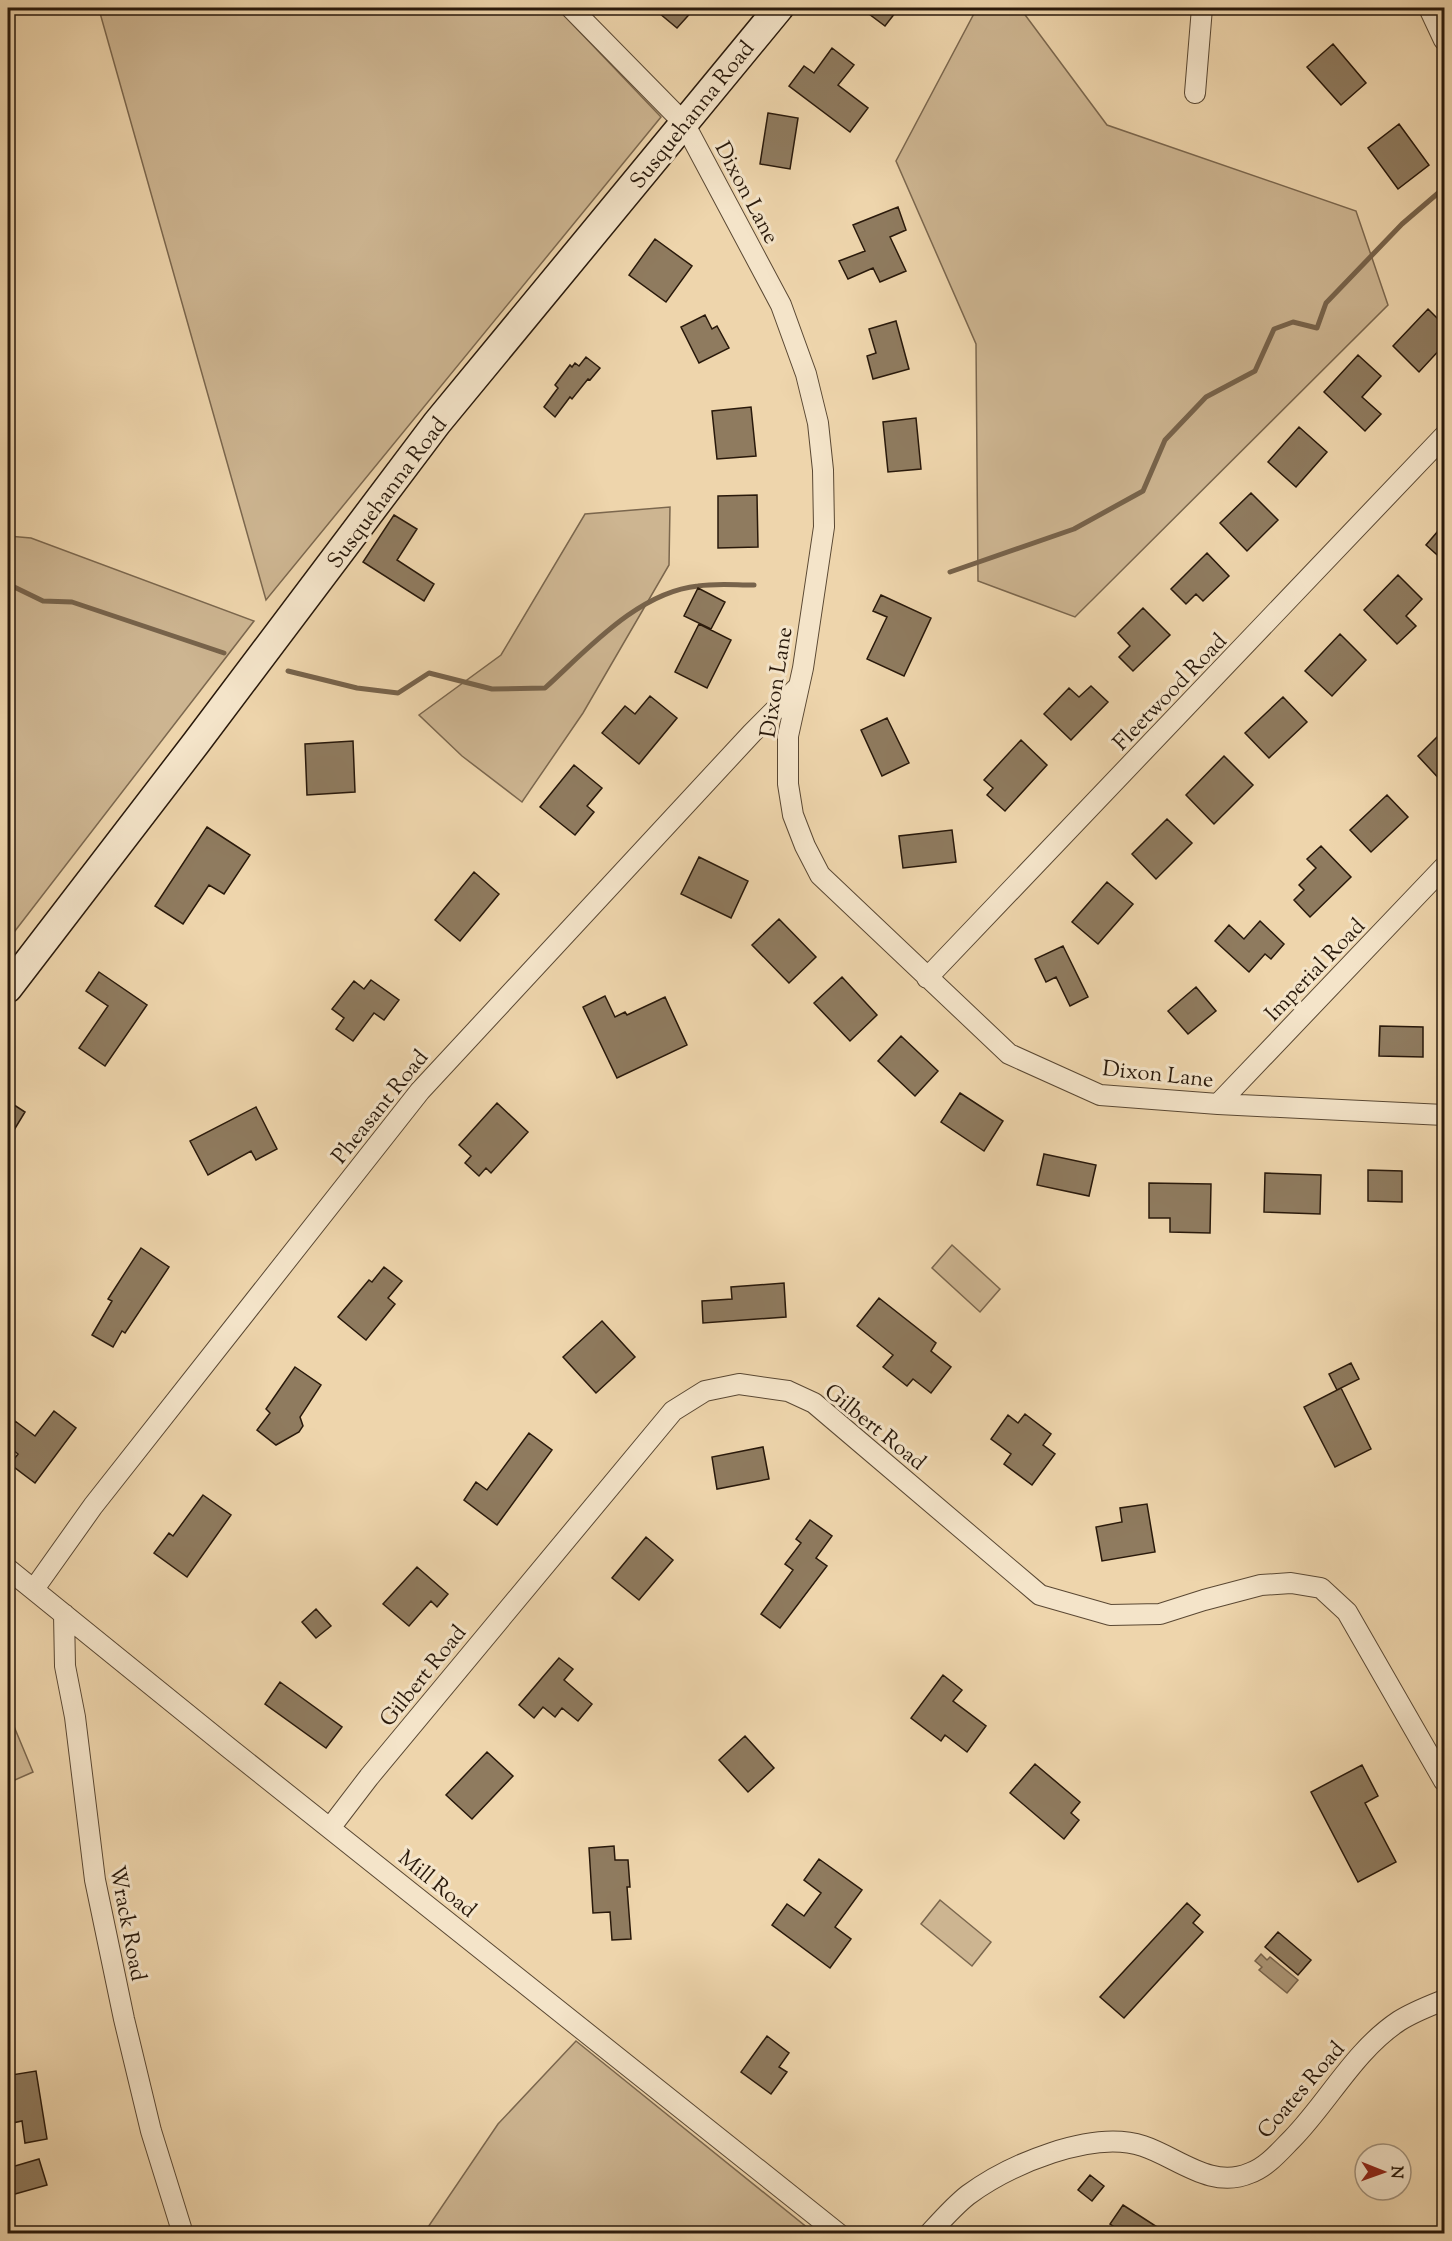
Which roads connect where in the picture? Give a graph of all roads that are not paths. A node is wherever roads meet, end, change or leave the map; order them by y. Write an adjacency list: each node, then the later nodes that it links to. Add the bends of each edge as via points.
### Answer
1 (571, 8): 7 (street, Dixon Lane)
2 (779, 8): 7 (main road, Susquehanna Road)
3 (1202, 8): 6 (street)
4 (1429, 8): 5 (street)
5 (1444, 40)
6 (1195, 93)
7 (684, 123): 9 (street, Dixon Lane, via 781,304 806,374 818,423 824,528); 12 (main road, Susquehanna Road, via 437,423)
8 (1444, 436): 11 (street, Fleetwood Road)
9 (799, 686): 11 (street, Dixon Lane, via 788,736 788,784 793,815 805,846 820,875); 16 (street, Pheasant Road, via 420,1090 93,1506)
10 (1444, 867): 13 (street, Imperial Road)
11 (927, 978): 13 (street, Dixon Lane, via 1010,1054 1100,1095)
12 (8, 988)
13 (1218, 1104): 14 (street, Dixon Lane)
14 (1444, 1114)
15 (8, 1569): 16 (street, Mill Road)
16 (34, 1589): 17 (street, Mill Road)
17 (64, 1614): 19 (street, Mill Road); 21 (street, Wrack Road, via 66,1666 95,1881 151,2131)
18 (1443, 1773): 19 (street, Gilbert Road, via 1347,1612 1321,1588 1290,1583 1261,1585 1160,1614 1110,1615 1040,1595 814,1403 788,1391 739,1384 705,1391 673,1410)
19 (330, 1828): 22 (street, Mill Road)
20 (1444, 2000): 23 (street, Coates Road, via 1400,2020 1377,2038 1303,2127 1268,2163 1250,2173 1215,2177 1143,2146 1100,2141 1063,2150 992,2179 967,2196)
21 (183, 2234)
22 (839, 2234)
23 (929, 2234)

